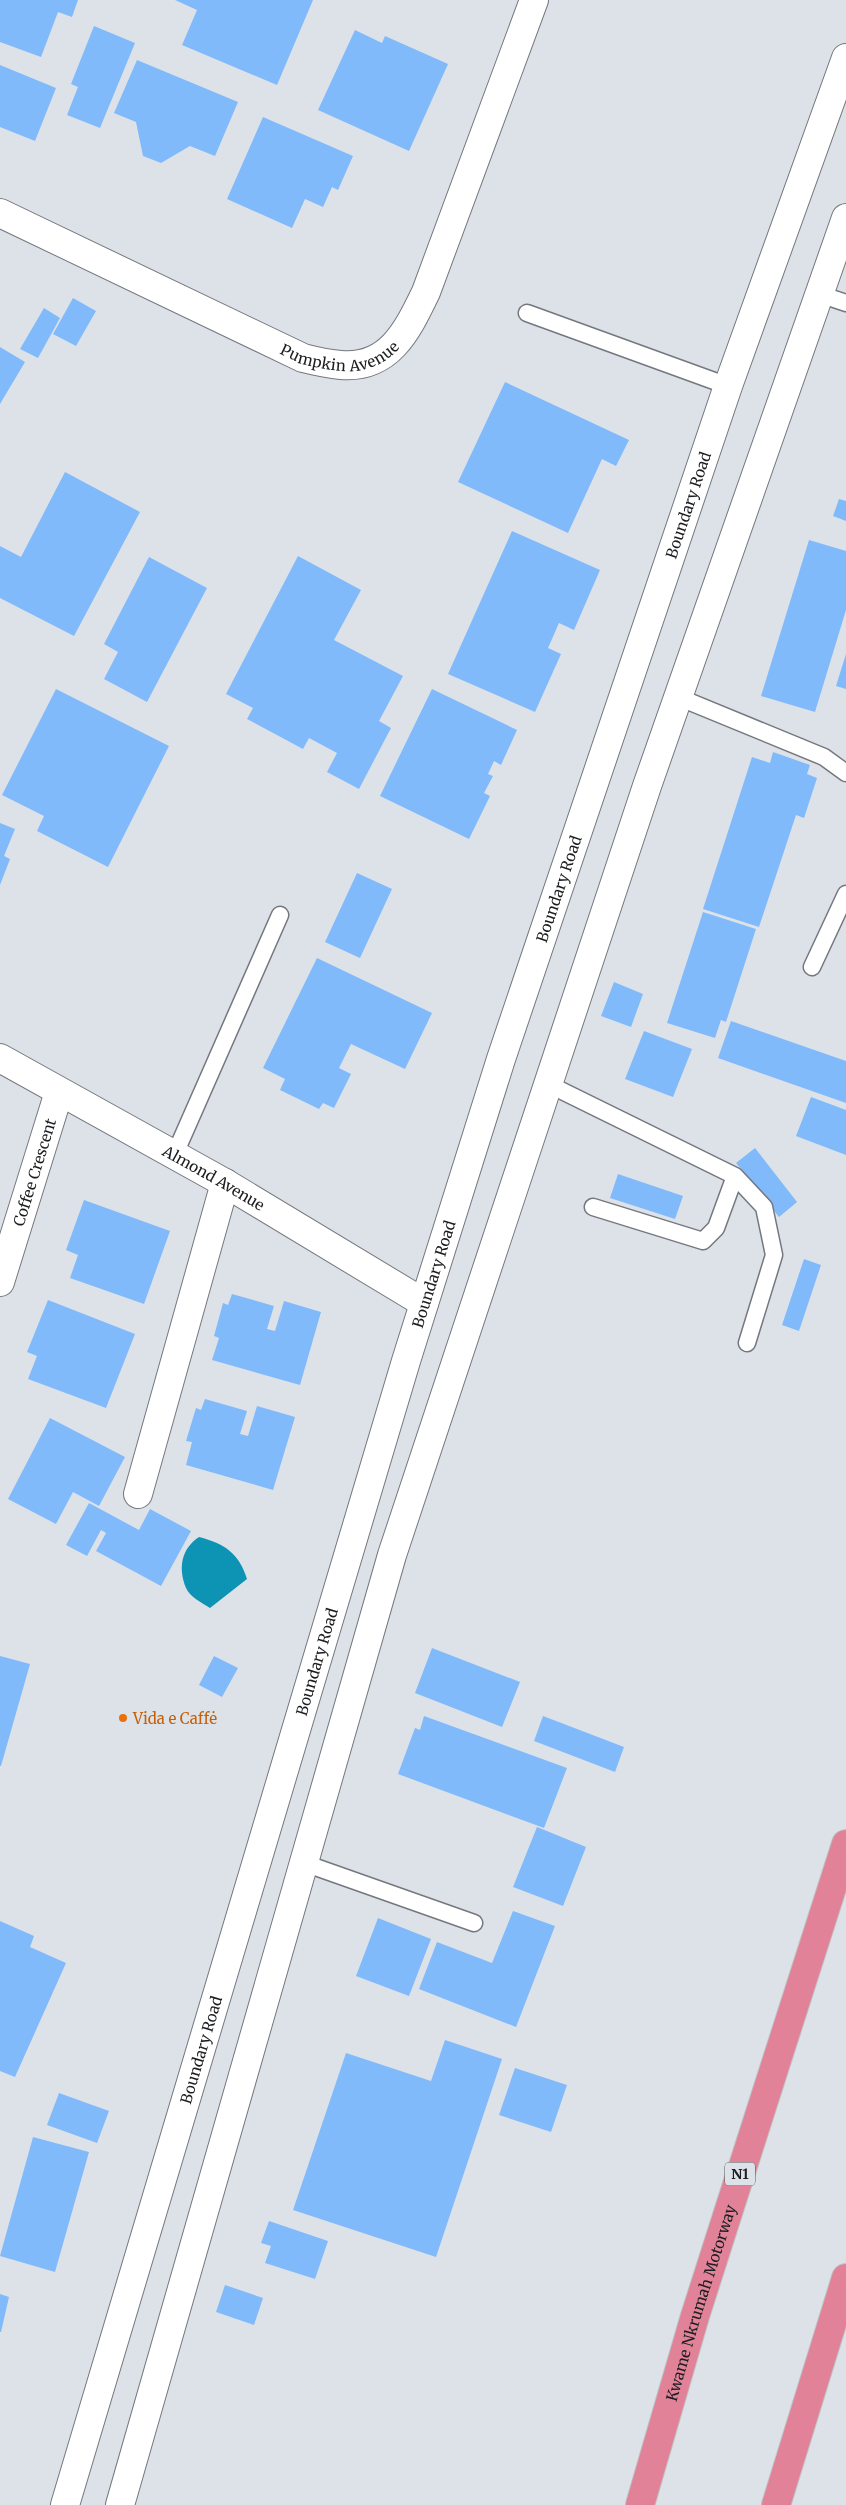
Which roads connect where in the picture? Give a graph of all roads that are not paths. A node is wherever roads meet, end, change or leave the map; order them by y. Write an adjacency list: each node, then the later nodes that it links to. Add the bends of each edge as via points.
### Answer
1 (534, 0): 3 (main road, Pumpkin Avenue, via 426,292 406,333 394,346 363,363 342,365 303,358)
2 (846, 58): 8 (main road, Boundary Road)
3 (0, 213)
4 (846, 218): 5 (main road)
5 (819, 294): 6 (lane); 9 (main road)
6 (846, 303)
7 (527, 312): 8 (lane)
8 (728, 386): 22 (main road, Boundary Road, via 500,1059)
9 (678, 698): 10 (lane, via 824,757); 15 (main road)
10 (846, 773)
11 (846, 894): 13 (lane)
12 (280, 915): 17 (lane)
13 (812, 967)
14 (0, 1058): 16 (main road, Almond Avenue)
15 (548, 1084): 18 (lane); 26 (main road, via 392,1555)
16 (59, 1092): 17 (main road, Almond Avenue); 21 (main road, Coffee Crescent)
17 (174, 1156): 19 (main road, Almond Avenue)
18 (735, 1176): 20 (lane, via 716,1228 703,1241); 23 (lane, via 764,1207 774,1255)
19 (225, 1183): 22 (main road, Almond Avenue); 24 (main road)
20 (593, 1207)
21 (0, 1282)
22 (424, 1303): 29 (main road, Boundary Road)
23 (748, 1343)
24 (138, 1494)
25 (846, 1844): 31 (highway, Kwame Nkrumah Motorway / N1, via 695,2316)
26 (304, 1862): 27 (lane); 30 (main road)
27 (474, 1923)
28 (846, 2278): 32 (highway)
29 (65, 2505)
30 (120, 2505)
31 (640, 2505)
32 (776, 2505)

